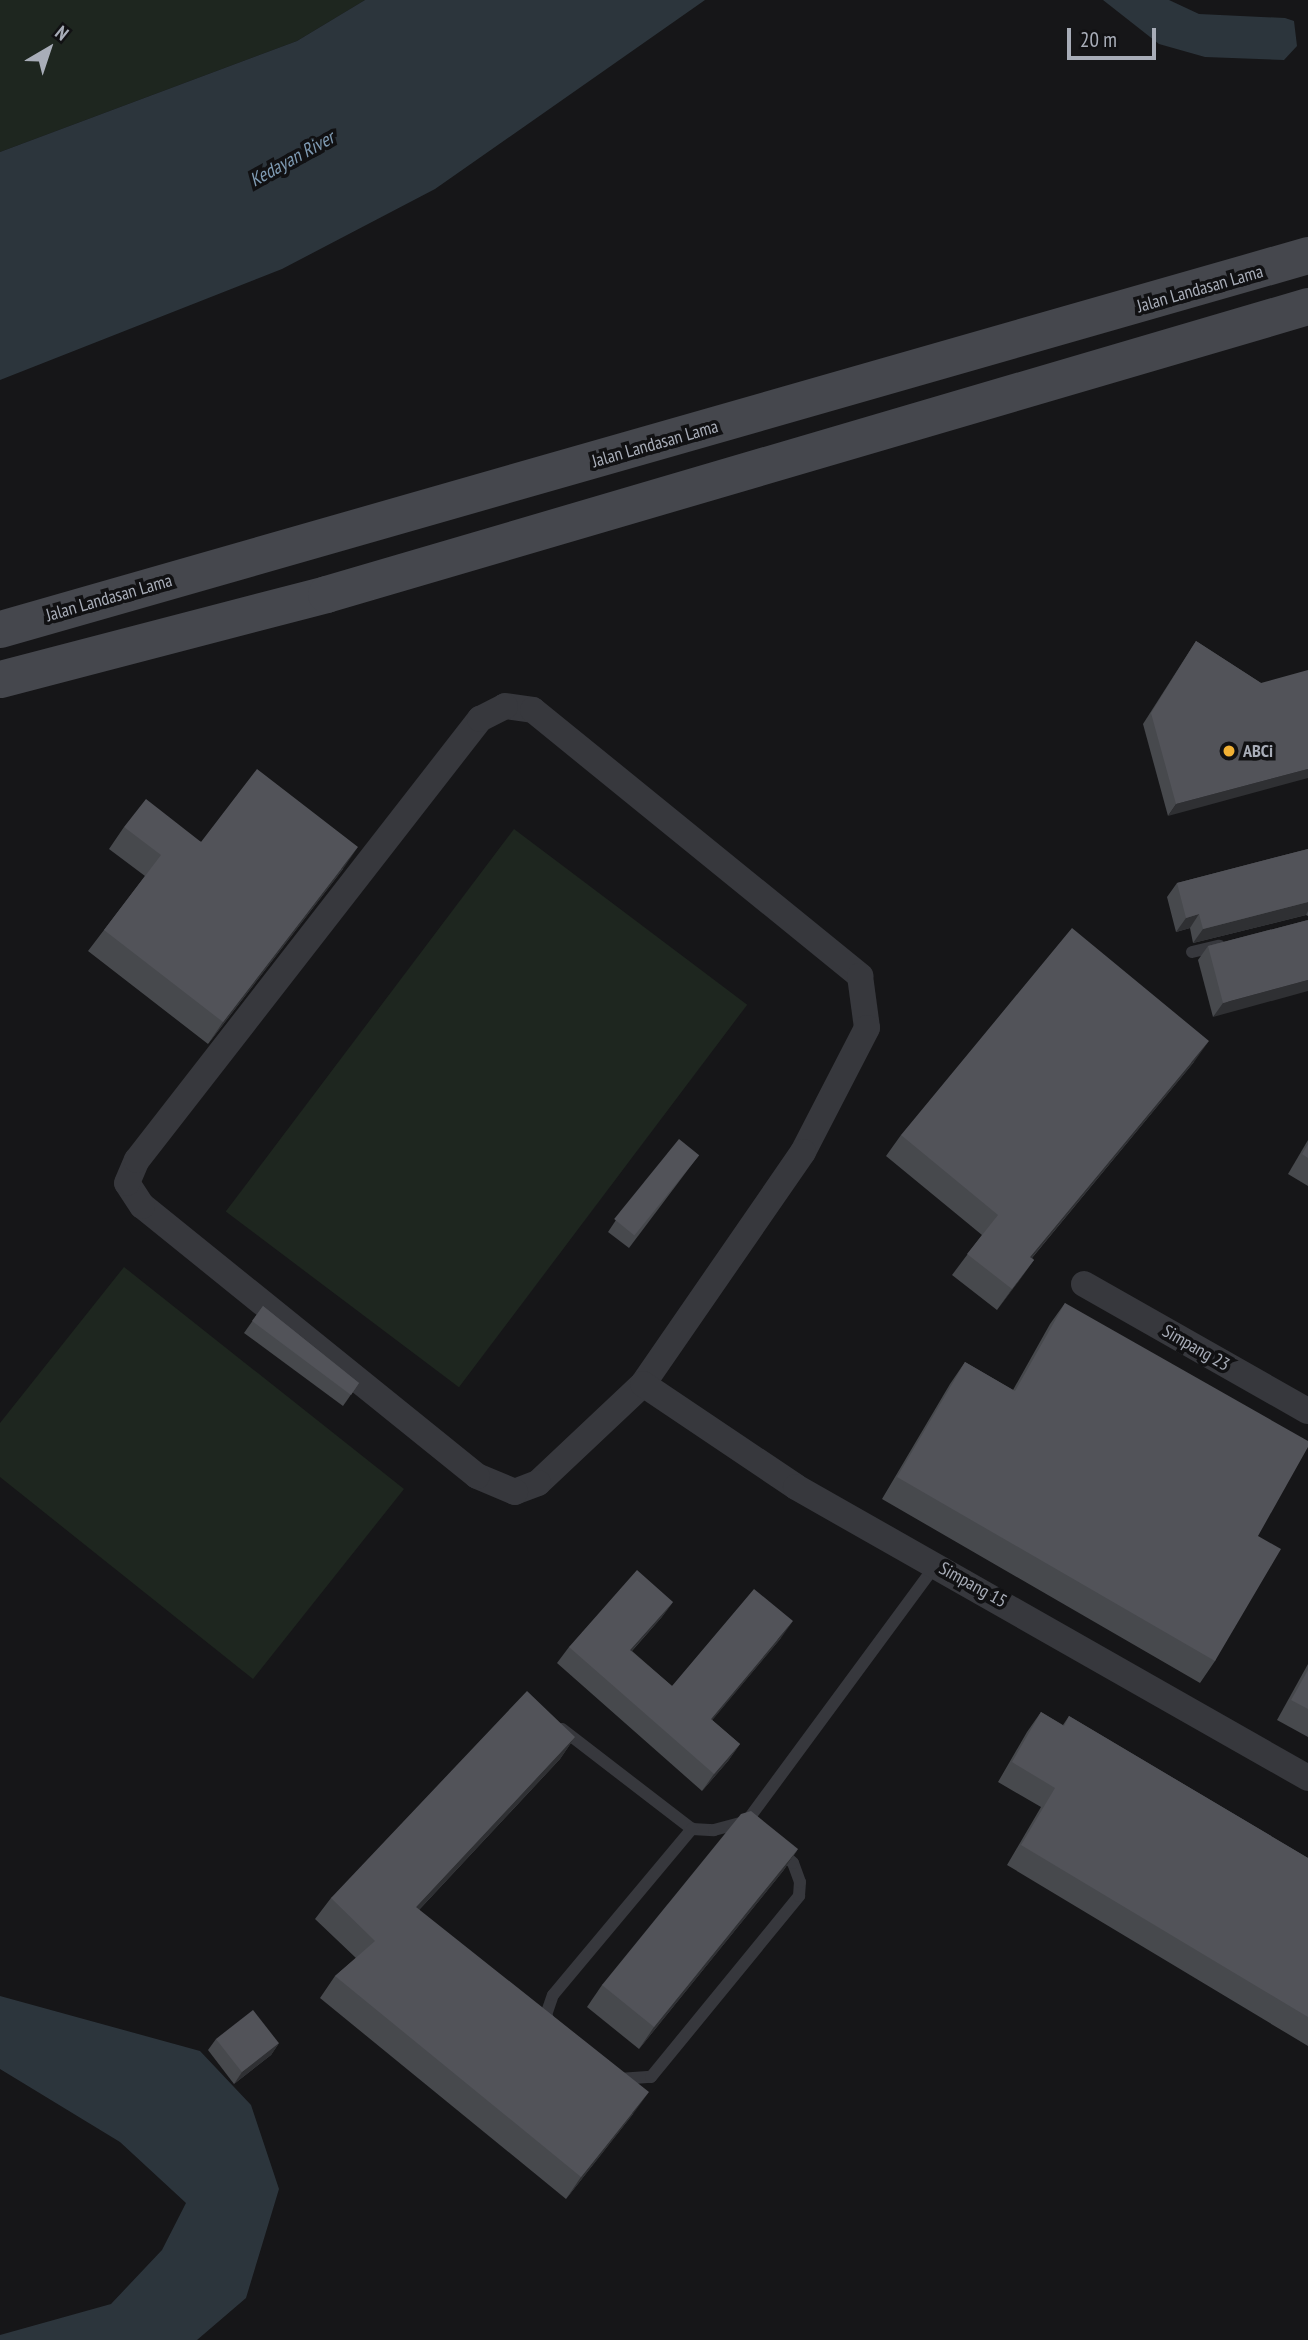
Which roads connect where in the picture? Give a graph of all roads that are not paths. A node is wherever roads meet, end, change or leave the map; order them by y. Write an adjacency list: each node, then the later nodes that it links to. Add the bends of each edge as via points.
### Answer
1 (1308, 255): 3 (main road, Jalan Landasan Lama)
2 (1308, 306): 4 (main road, via 326,594)
3 (0, 629)
4 (0, 679)
5 (1231, 942): 6 (lane)
6 (1192, 952)
7 (1084, 1284): 9 (street, Simpang 23)
8 (643, 1384): 8 (street, via 538,1483 515,1492 477,1476 142,1206 127,1183 137,1160 480,719 505,706 533,710 860,976 867,1027 803,1152); 10 (street, Simpang 15, via 796,1487)
9 (1308, 1411)
10 (936, 1565): 12 (street, Simpang 15); 14 (lane)
11 (557, 1725): 13 (lane)
12 (1308, 1778)
13 (692, 1829): 14 (lane); 15 (lane, via 553,1995 546,2015)
14 (757, 1830): 16 (lane, via 793,1863 799,1896 651,2077 623,2081)
15 (558, 2034)
16 (612, 2073)

